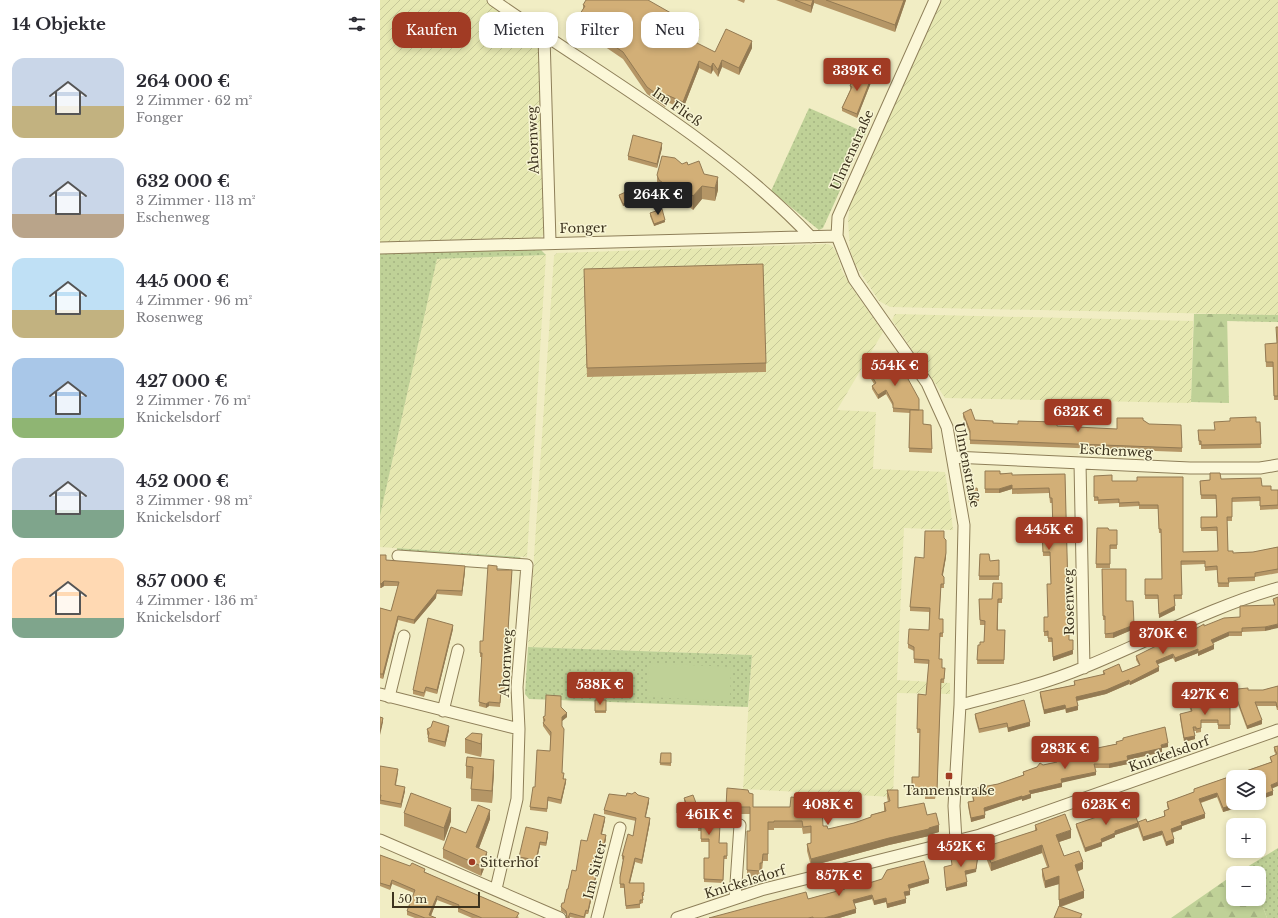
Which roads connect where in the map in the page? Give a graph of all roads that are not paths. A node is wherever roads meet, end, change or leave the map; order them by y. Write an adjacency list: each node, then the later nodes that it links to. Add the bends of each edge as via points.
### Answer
1 (493, 0): 3 (street, Im Fließ)
2 (935, 0): 6 (street, Ulmenstraße, via 838,217)
3 (510, 12)
4 (558, 45): 7 (street, Im Fließ, via 713,149)
5 (544, 48): 8 (street, Ahornweg)
6 (837, 236): 7 (street); 10 (street, Ulmenstraße, via 854,279 927,383 947,427)
7 (811, 237): 8 (street, Fonger)
8 (550, 242): 9 (street, Fonger)
9 (380, 248)
10 (953, 458): 11 (street, Eschenweg); 19 (street, Ulmenstraße, via 964,525)
11 (1080, 463): 12 (street, Eschenweg, via 1190,468 1260,468); 17 (street, Rosenweg)
12 (1278, 465)
13 (398, 556): 21 (street, Ahornweg, via 527,565 517,688)
14 (1278, 588): 17 (street, via 1245,598)
15 (404, 636): 18 (street)
16 (458, 650): 20 (street)
17 (1084, 668): 19 (street, via 1032,687)
18 (384, 696): 20 (street)
19 (960, 705): 26 (street, Ulmenstraße, via 954,806)
20 (442, 711): 21 (street)
21 (519, 729): 27 (street, Ahornweg, via 517,799)
22 (1278, 730): 26 (street, Knickelsdorf, via 980,835)
23 (740, 825): 28 (street)
24 (620, 828): 30 (street, Im Sitter)
25 (380, 840): 27 (street)
26 (956, 841): 28 (street, Knickelsdorf)
27 (496, 889): 29 (street)
28 (735, 898): 31 (street, Knickelsdorf)
29 (560, 918)
30 (597, 918)
31 (677, 918)

